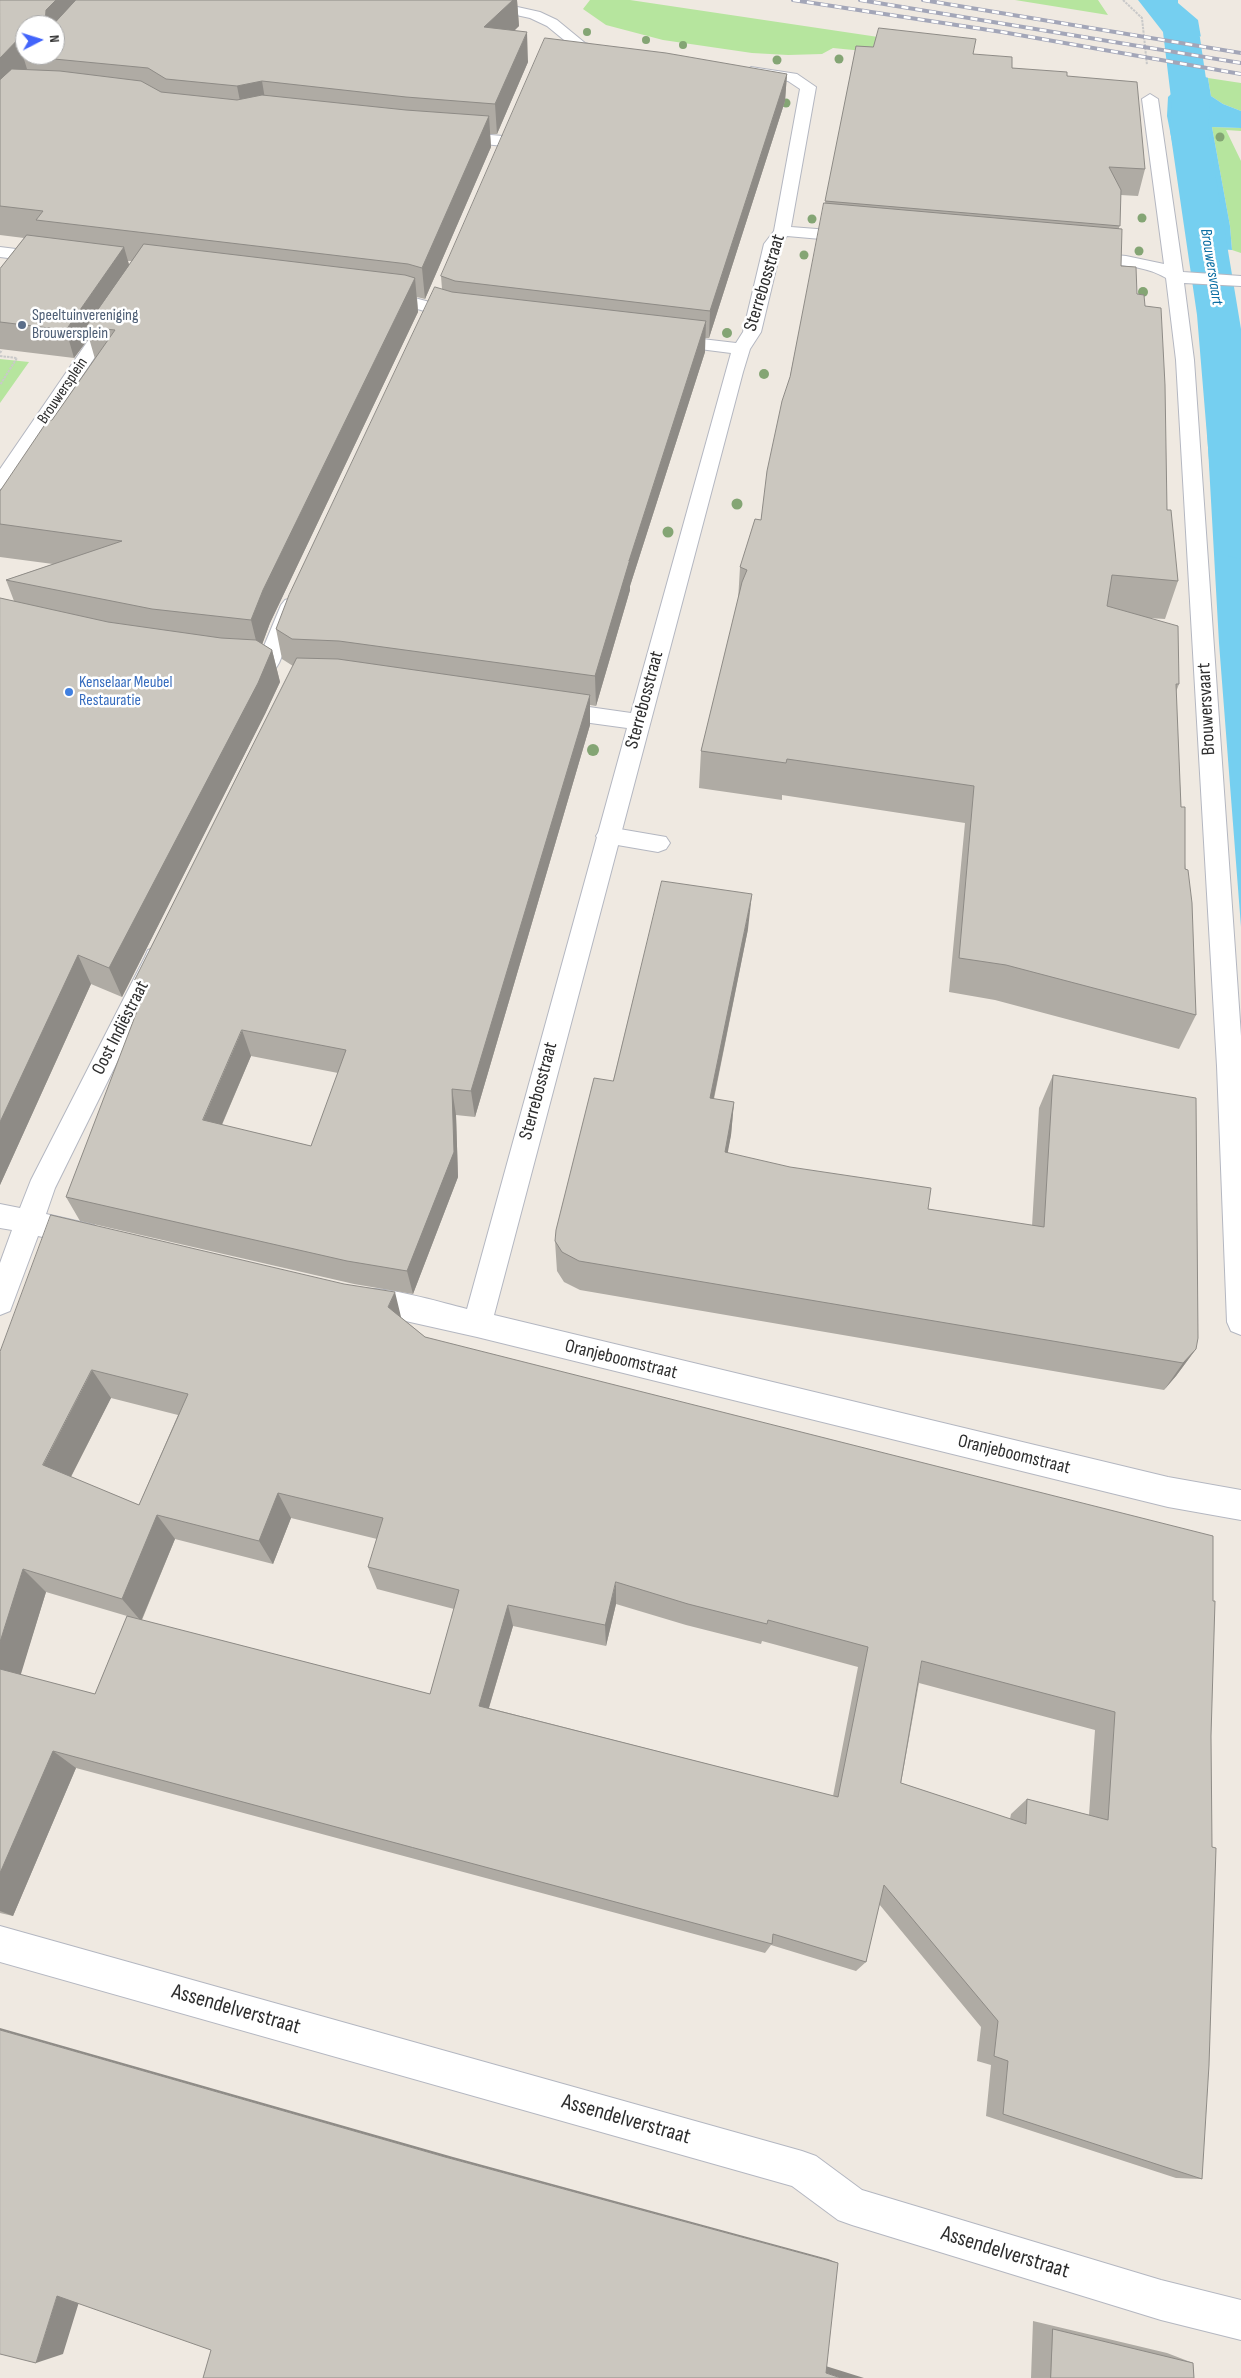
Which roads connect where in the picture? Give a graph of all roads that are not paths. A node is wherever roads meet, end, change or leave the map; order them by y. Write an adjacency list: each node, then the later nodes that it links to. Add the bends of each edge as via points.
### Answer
1 (466, 0): 2 (street, via 535,15)
2 (569, 36): 3 (street); 4 (street, via 590,50)
3 (552, 45)
4 (620, 57)
5 (732, 70): 9 (street, Sterrebosstraat, via 792,77 808,87)
6 (1150, 99): 14 (street, Brouwersvaart)
7 (437, 136): 8 (street)
8 (503, 140)
9 (782, 231): 10 (street); 20 (street, Sterrebosstraat, via 773,244 752,332)
10 (871, 239)
11 (0, 252): 13 (street)
12 (1067, 256): 14 (street, via 1126,261)
13 (69, 261)
14 (1185, 277): 15 (street); 34 (street, Brouwersvaart, via 1191,434 1230,1066)
15 (1241, 281)
16 (360, 296): 18 (street, via 411,302 455,315)
17 (121, 306): 21 (street, Brouwersplein)
18 (481, 318)
19 (646, 338): 20 (street)
20 (741, 349): 25 (street, Sterrebosstraat)
21 (0, 483)
22 (300, 589): 23 (street)
23 (267, 666)
24 (530, 707): 25 (street)
25 (639, 722): 26 (street, Sterrebosstraat)
26 (608, 836): 27 (street); 35 (street, Sterrebosstraat)
27 (658, 843)
28 (166, 938): 30 (street, Oost Indiëstraat, via 41,1188)
29 (0, 1216): 30 (street)
30 (29, 1222): 31 (street); 33 (street, Oost Indiëstraat)
31 (107, 1240)
32 (335, 1294): 35 (street, Oranjeboomstraat)
33 (0, 1302)
34 (1241, 1322)
35 (477, 1324): 36 (street, Oranjeboomstraat, via 1159,1490)
36 (1241, 1505)
37 (0, 1944): 38 (street, Assendelverstraat, via 802,2170 852,2206 1161,2300)
38 (1241, 2320)

